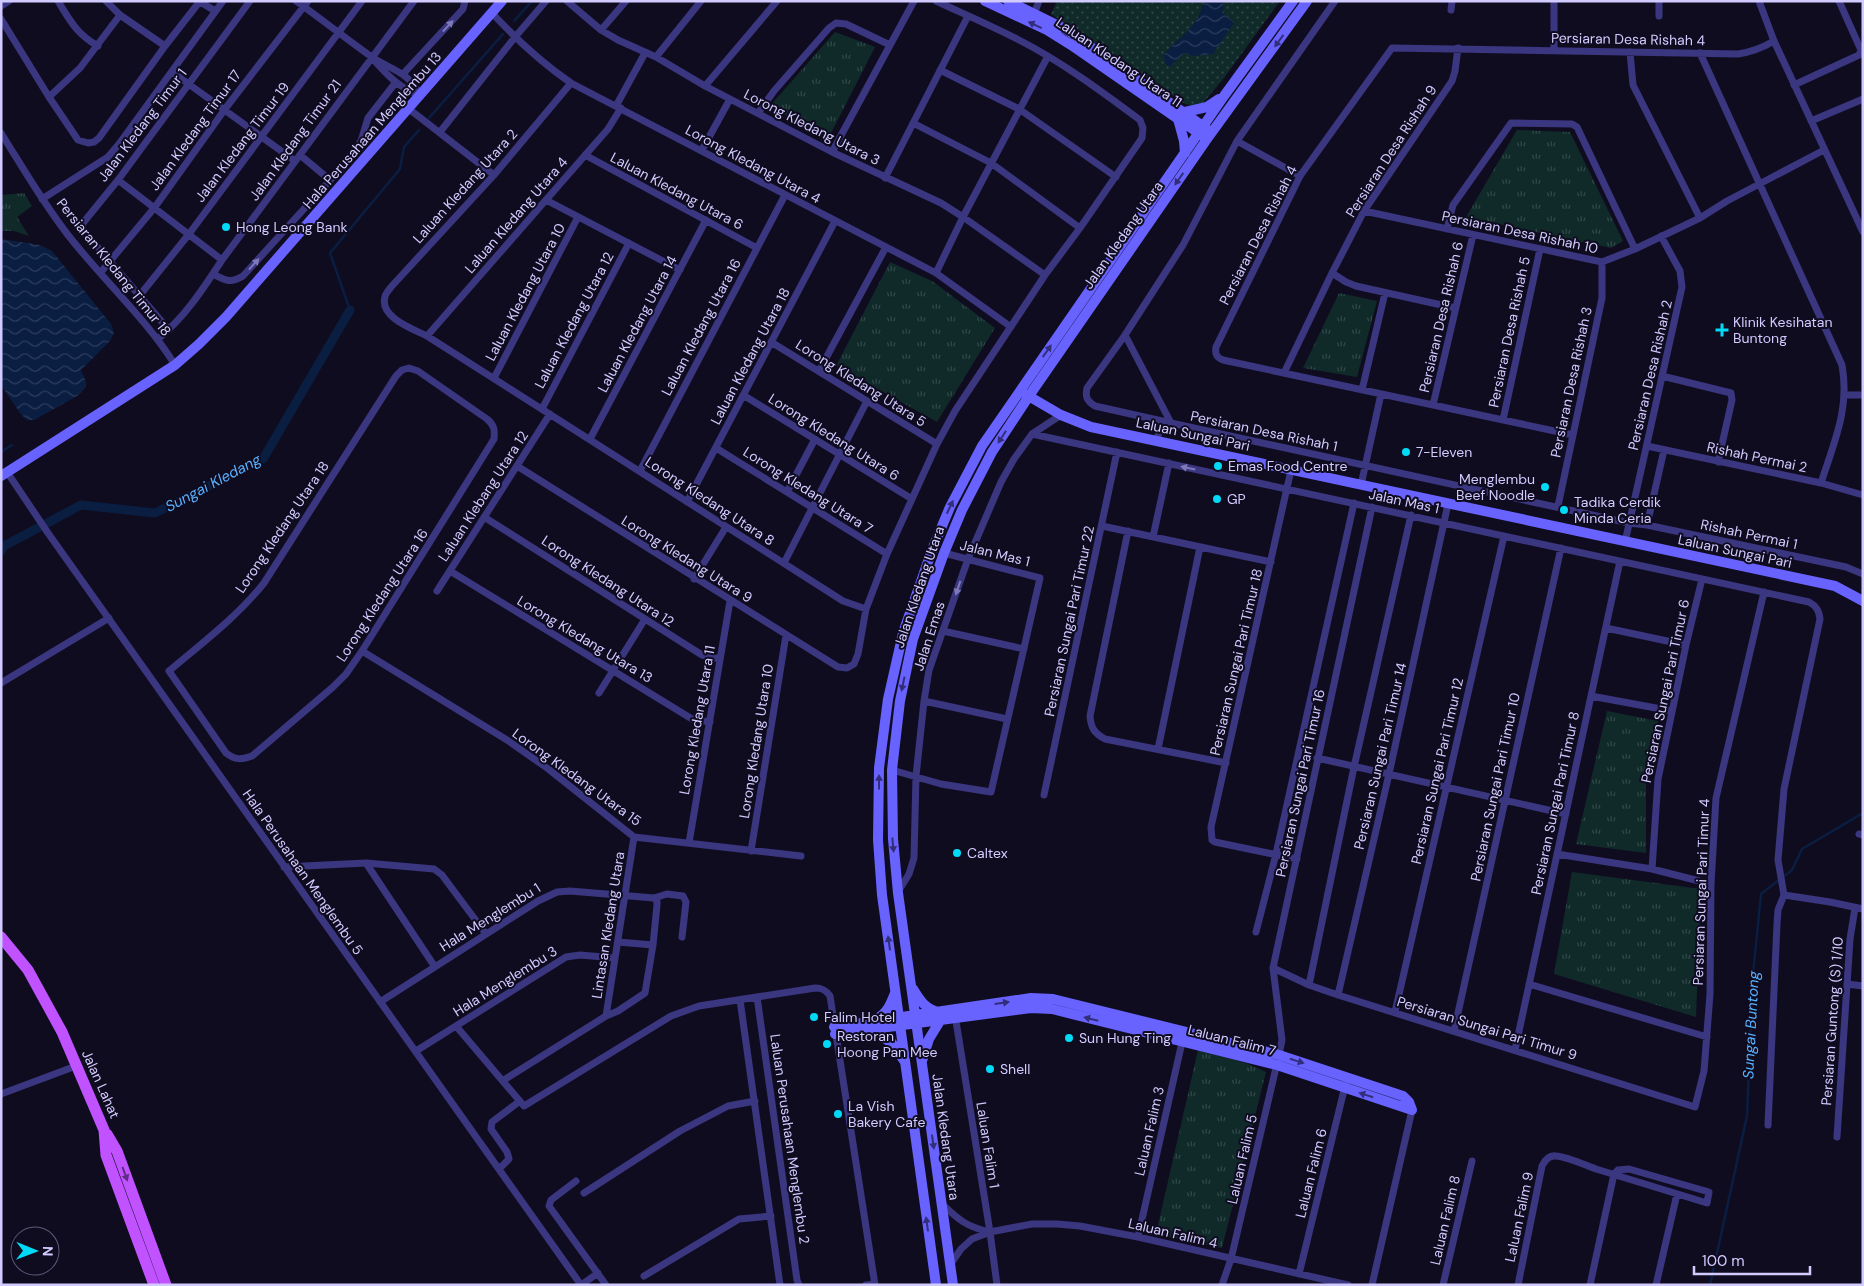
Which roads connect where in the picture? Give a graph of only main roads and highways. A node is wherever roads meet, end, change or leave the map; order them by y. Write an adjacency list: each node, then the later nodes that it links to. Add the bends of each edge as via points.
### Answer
1 (502, 1): 11 (main road, Hala Perusahaan Menglembu 13, via 200,344 175,365)
2 (985, 1): 7 (main road, Laluan Kledang Utara 11, one-way to 2, via 1047,30)
3 (1008, 1): 7 (main road, Laluan Kledang Utara 11, via 1067,30)
4 (1293, 1): 6 (main road, Jalan Kledang Utara)
5 (1307, 1): 8 (main road, Jalan Kledang Utara, one-way to 8)
6 (1224, 96): 7 (main road, via 1207,107); 8 (main road, Jalan Kledang Utara)
7 (1182, 115): 8 (main road, Laluan Kledang Utara 11); 9 (main road)
8 (1205, 132): 9 (main road, Jalan Kledang Utara); 10 (main road, Jalan Kledang Utara, one-way to 10)
9 (1185, 152): 10 (main road, Jalan Kledang Utara, one-way to 9)
10 (1024, 393): 12 (main road, Laluan Sungai Pari, via 1061,416 1091,426 1835,586); 14 (main road, Jalan Kledang Utara, one-way to 14, via 962,510 944,553 913,639 900,701 892,770 893,839); 15 (main road, Jalan Kledang Utara, one-way to 10, via 878,840 879,768 888,699 903,633 950,507 982,446)
11 (4, 474)
12 (1863, 601)
13 (1, 937): 26 (main road, Jalan Lahat, via 36,982 62,1032)
14 (910, 984): 17 (main road, via 922,1003); 18 (main road, Jalan Kledang Utara)
15 (896, 992): 19 (main road, Jalan Kledang Utara); 20 (main road, via 889,1009)
16 (955, 1015): 17 (main road, Laluan Falim 7); 22 (main road, Laluan Falim 7, one-way to 16, via 1182,1042 1052,1010 1031,1008); 22 (main road, one-way to 22, via 1031,998 1053,999 1185,1031)
17 (939, 1017): 18 (main road, Laluan Falim 7); 24 (main road)
18 (915, 1020): 19 (main road, Laluan Falim 7); 24 (main road, Jalan Kledang Utara)
19 (900, 1022): 20 (main road, Laluan Falim 7); 23 (main road, Jalan Kledang Utara)
20 (872, 1026): 21 (main road, Laluan Falim 7); 23 (main road, via 892,1043)
21 (835, 1031)
22 (1278, 1060): 25 (main road, Laluan Falim 7)
23 (905, 1062): 29 (main road, Jalan Kledang Utara, one-way to 23)
24 (921, 1064): 30 (main road, Jalan Kledang Utara, one-way to 30)
25 (1412, 1110)
26 (104, 1130): 27 (main road, Jalan Lahat, via 106,1155); 28 (main road, one-way to 28, via 117,1151)
27 (154, 1285)
28 (166, 1285)
29 (936, 1285)
30 (953, 1285)

